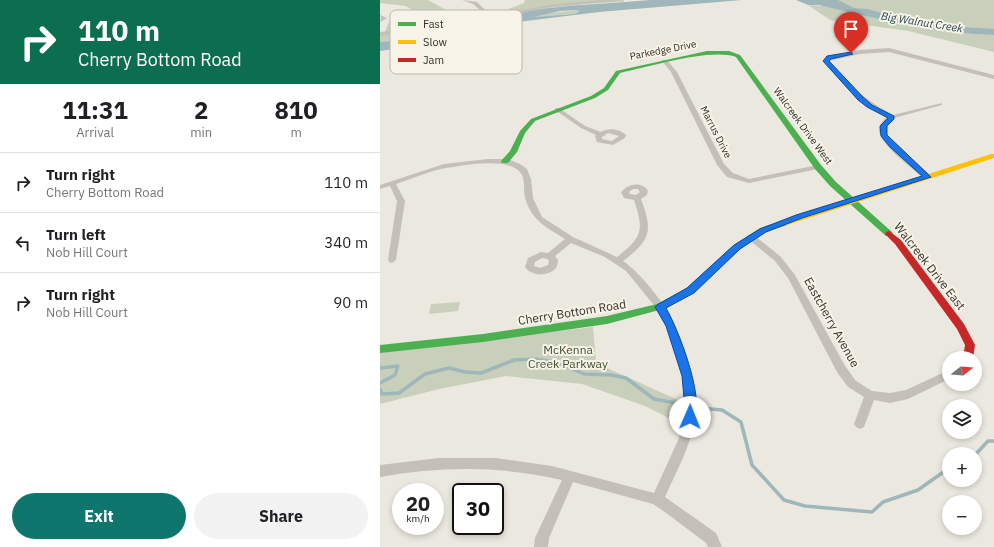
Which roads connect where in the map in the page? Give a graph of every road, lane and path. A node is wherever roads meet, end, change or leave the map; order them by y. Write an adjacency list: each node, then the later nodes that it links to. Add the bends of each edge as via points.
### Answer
1 (464, 0): 3 (street, via 481,7)
2 (616, 0): 4 (street, via 549,6)
3 (482, 10)
4 (522, 11)
5 (380, 16): 6 (street, via 385,18)
6 (380, 21)
7 (390, 33): 8 (street)
8 (380, 34)
9 (742, 60): 10 (street, Parkedge Drive, via 738,56 719,52); 18 (street, Walcreek Drive West)
10 (665, 61): 13 (street, Parkedge Drive, via 618,72 606,89 593,97); 18 (street, Marrus Drive, via 674,72 721,164 730,175 749,181)
11 (994, 77): 14 (street, via 899,51 874,50 834,56 826,60 861,99)
12 (940, 104): 14 (street)
13 (557, 109): 15 (street, via 583,127); 17 (street, Parkedge Drive, via 533,120 522,132 513,152)
14 (892, 118): 19 (street, via 883,126 884,136)
15 (600, 134)
16 (994, 156): 19 (street, Cherry Bottom Road)
17 (505, 161): 20 (street, via 444,166); 25 (street, via 524,171 529,198 539,218)
18 (818, 167): 23 (street, Walcreek Drive West)
19 (928, 177): 23 (street, Cherry Bottom Road)
20 (392, 183): 21 (street); 27 (street, via 401,201)
21 (380, 187)
22 (637, 198): 28 (street, via 646,226 645,235 633,250)
23 (852, 200): 24 (street, Cherry Bottom Road, via 799,216); 31 (street, Walcreek Drive East, via 898,242 957,322 970,345)
24 (752, 237): 29 (street, Cherry Bottom Road, via 737,247 690,290); 33 (street, Eastcherry Avenue, via 778,259 792,277 841,369 852,384)
25 (570, 239): 26 (street); 28 (street, via 608,255)
26 (550, 256)
27 (392, 260)
28 (617, 262): 29 (street, via 629,269)
29 (660, 307): 30 (street, Cherry Bottom Road, via 599,322); 37 (street, via 676,338 691,400 685,438)
30 (380, 349)
31 (969, 351)
32 (942, 377): 33 (street, via 908,394 890,398)
33 (870, 395): 34 (street)
34 (860, 424)
35 (380, 471): 36 (street, via 434,463 471,462 504,464)
36 (570, 476): 37 (street); 38 (street, via 542,538)
37 (657, 500): 39 (street, via 711,538)
38 (541, 547)
39 (715, 547)

